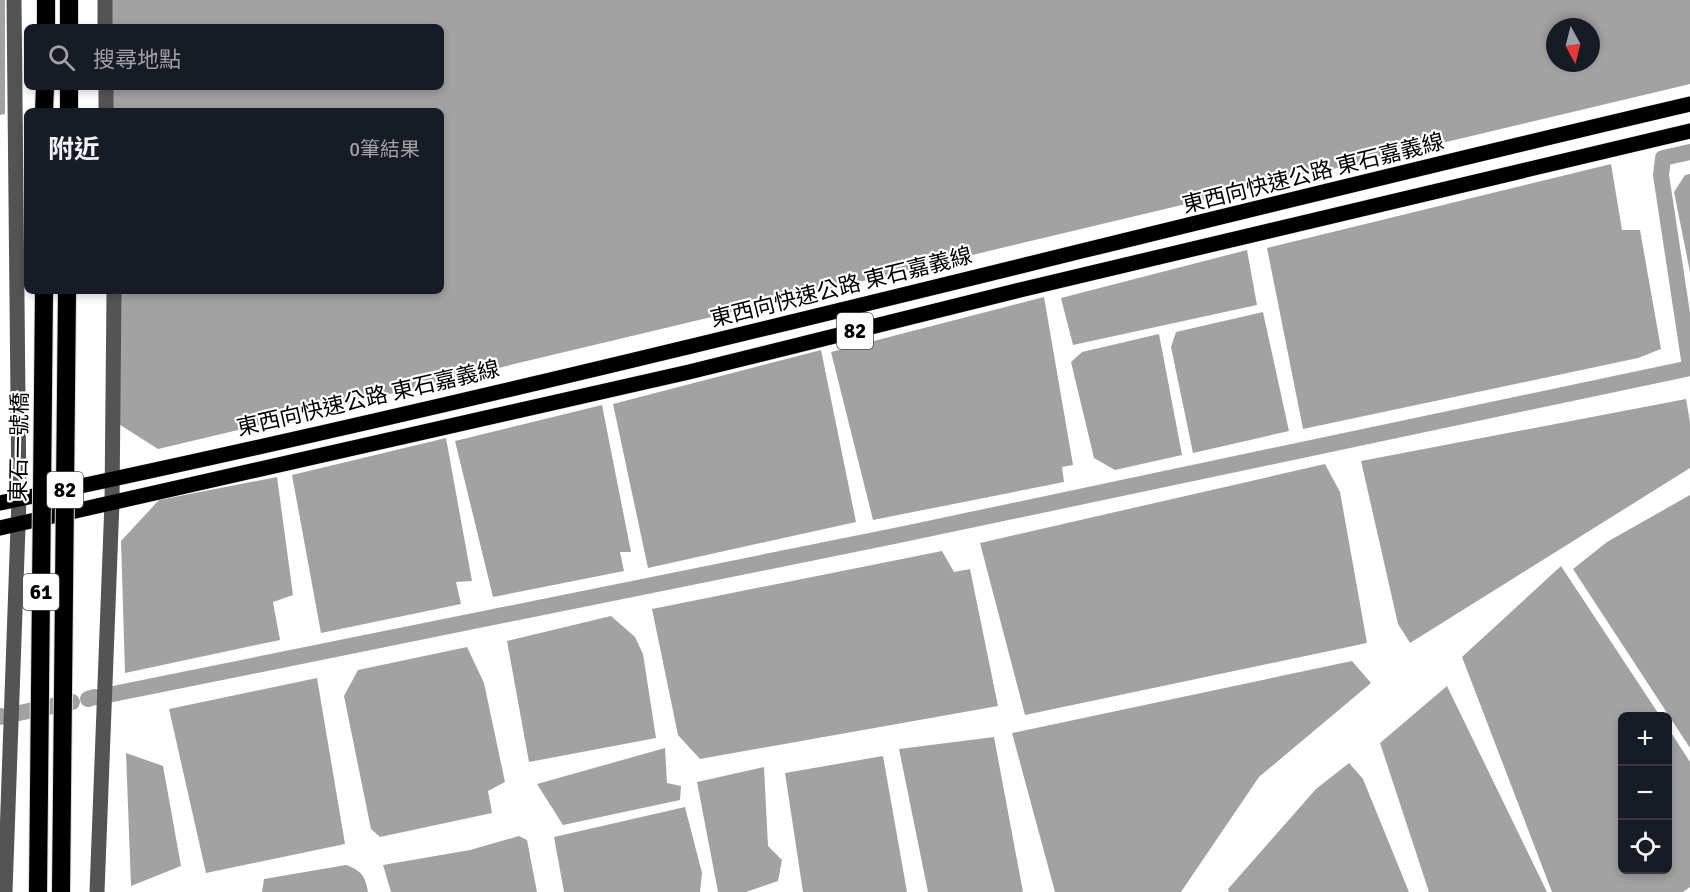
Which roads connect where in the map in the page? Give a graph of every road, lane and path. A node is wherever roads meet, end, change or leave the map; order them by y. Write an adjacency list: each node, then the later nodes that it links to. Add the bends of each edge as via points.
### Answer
1 (14, 0): 22 (street)
2 (46, 0): 5 (highway)
3 (69, 0): 6 (highway)
4 (105, 0): 7 (street)
5 (46, 24)
6 (69, 24)
7 (105, 24)
8 (45, 90): 12 (highway)
9 (69, 90): 13 (highway)
10 (106, 90): 14 (street)
11 (1690, 104): 15 (main road, 東西向快速公路 東石嘉義線 / 82)
12 (44, 108)
13 (69, 108)
14 (106, 108)
15 (1642, 115): 17 (main road); 21 (main road, 東西向快速公路 東石嘉義線 / 82, via 681,349)
16 (1690, 131): 17 (main road, 東西向快速公路 東石嘉義線 / 82)
17 (1649, 140): 23 (main road, 東西向快速公路 東石嘉義線 / 82, via 689,372)
18 (44, 294): 28 (highway, 東石一號橋 / 61, bridge)
19 (67, 294): 29 (highway, 東石一號橋 / 61, bridge)
20 (114, 294): 21 (street)
21 (111, 481): 22 (main road, 東西向快速公路 東石嘉義線 / 82); 23 (street)
22 (19, 499): 24 (main road, 東西向快速公路 東石嘉義線 / 82); 25 (street)
23 (112, 502): 25 (main road, 東西向快速公路 東石嘉義線 / 82); 30 (street)
24 (0, 503)
25 (18, 524): 26 (main road, 東西向快速公路 東石嘉義線 / 82); 27 (street)
26 (0, 528)
27 (4, 892)
28 (38, 892)
29 (61, 892)
30 (97, 892)

